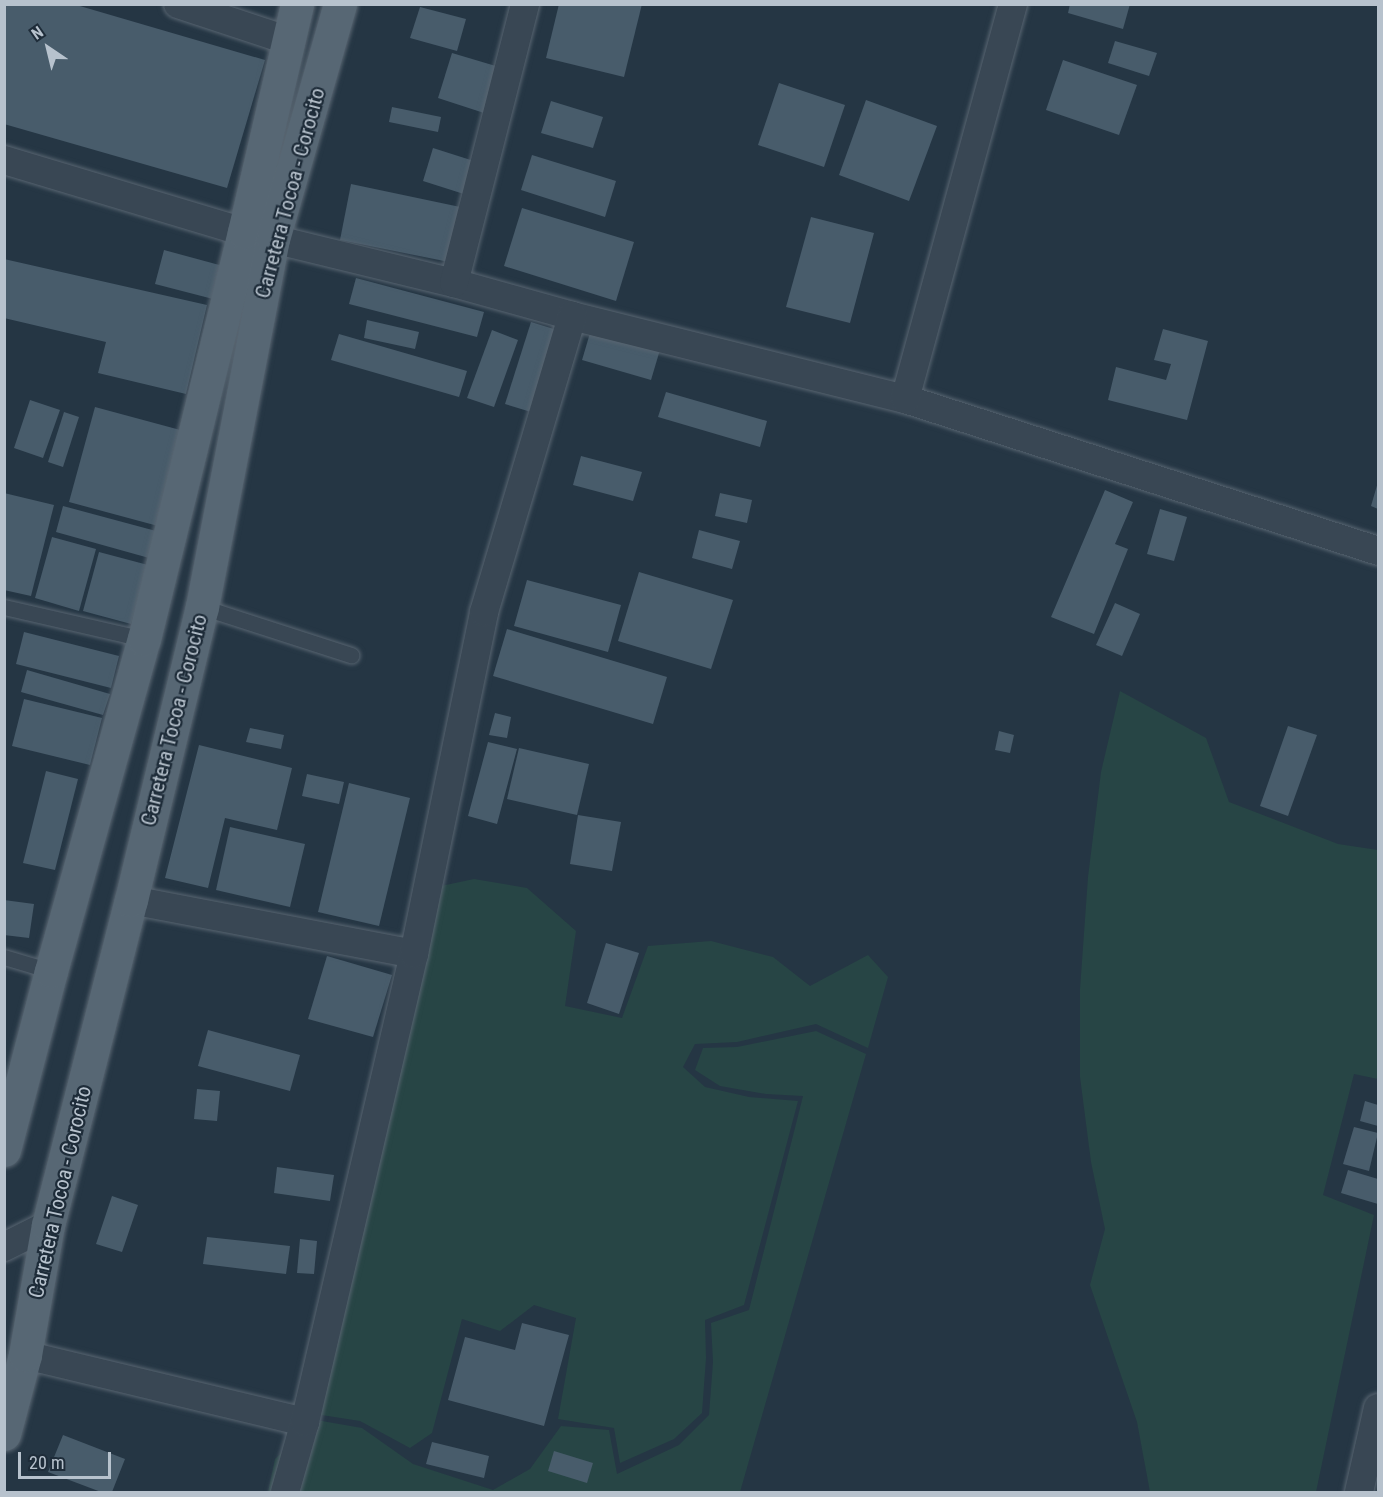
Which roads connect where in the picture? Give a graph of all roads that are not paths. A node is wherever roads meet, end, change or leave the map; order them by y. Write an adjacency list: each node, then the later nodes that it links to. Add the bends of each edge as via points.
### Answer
1 (178, 4): 6 (street)
2 (297, 4): 6 (main road, Carretera Tocoa - Corocito)
3 (340, 4): 8 (main road, Carretera Tocoa - Corocito)
4 (525, 4): 9 (street)
5 (1013, 4): 11 (street)
6 (287, 40): 8 (main road, Carretera Tocoa - Corocito)
7 (4, 160): 8 (street)
8 (259, 236): 9 (street); 14 (main road, Carretera Tocoa - Corocito); 15 (main road, Carretera Tocoa - Corocito)
9 (454, 283): 10 (street)
10 (572, 316): 11 (street); 18 (street, via 484,612)
11 (904, 399): 12 (street)
12 (1378, 551)
13 (4, 607): 15 (lane)
14 (202, 607): 16 (lane); 17 (main road, Carretera Tocoa - Corocito)
15 (144, 639): 20 (main road, Carretera Tocoa - Corocito)
16 (351, 655)
17 (131, 900): 18 (street); 22 (main road, Carretera Tocoa - Corocito)
18 (414, 954): 26 (street)
19 (4, 957): 20 (lane)
20 (51, 971): 21 (main road, Carretera Tocoa - Corocito)
21 (4, 1150)
22 (48, 1225): 23 (street); 24 (main road, Carretera Tocoa - Corocito)
23 (4, 1247)
24 (25, 1355): 26 (street); 27 (main road, Carretera Tocoa - Corocito)
25 (1378, 1408): 29 (street)
26 (305, 1422): 28 (street)
27 (4, 1434)
28 (285, 1492)
29 (1359, 1492)

